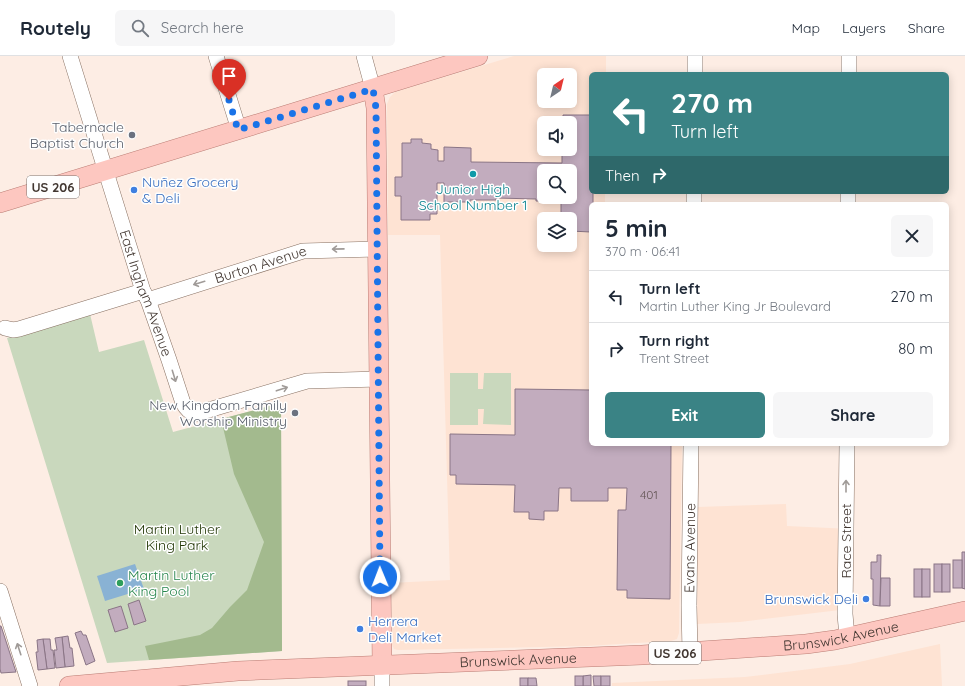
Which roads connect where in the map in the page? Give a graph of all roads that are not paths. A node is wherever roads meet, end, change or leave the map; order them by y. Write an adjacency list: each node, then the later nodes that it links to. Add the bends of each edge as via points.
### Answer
1 (70, 56): 11 (street, East Ingham Avenue)
2 (216, 56): 10 (street)
3 (364, 56): 9 (street)
4 (478, 56): 9 (main road, US 206)
5 (695, 56): 7 (street)
6 (849, 56): 8 (street)
7 (695, 72)
8 (849, 72)
9 (373, 89): 10 (main road, US 206); 13 (main road, via 376,108)
10 (238, 130): 11 (main road, US 206)
11 (106, 171): 12 (main road, US 206); 14 (street, East Ingham Avenue)
12 (0, 203)
13 (377, 249): 14 (street, Burton Avenue, one-way to 14, via 302,251); 16 (main road)
14 (146, 296): 15 (street, Burton Avenue, via 19,329); 16 (street, East Ingham Avenue, one-way to 16, via 183,403 190,413 195,414 307,381)
15 (5, 328)
16 (379, 380): 23 (main road)
17 (691, 446): 22 (street, Evans Avenue)
18 (846, 446): 21 (street, Race Street, one-way to 18)
19 (0, 590): 24 (street, one-way to 19)
20 (965, 611): 21 (main road, Brunswick Avenue / US 206)
21 (847, 637): 22 (main road, Brunswick Avenue / US 206, via 806,644)
22 (690, 652): 23 (main road, Brunswick Avenue / US 206)
23 (382, 665): 25 (main road, Brunswick Avenue / US 206, via 238,671); 26 (street)
24 (30, 686)
25 (69, 686)
26 (382, 686)

